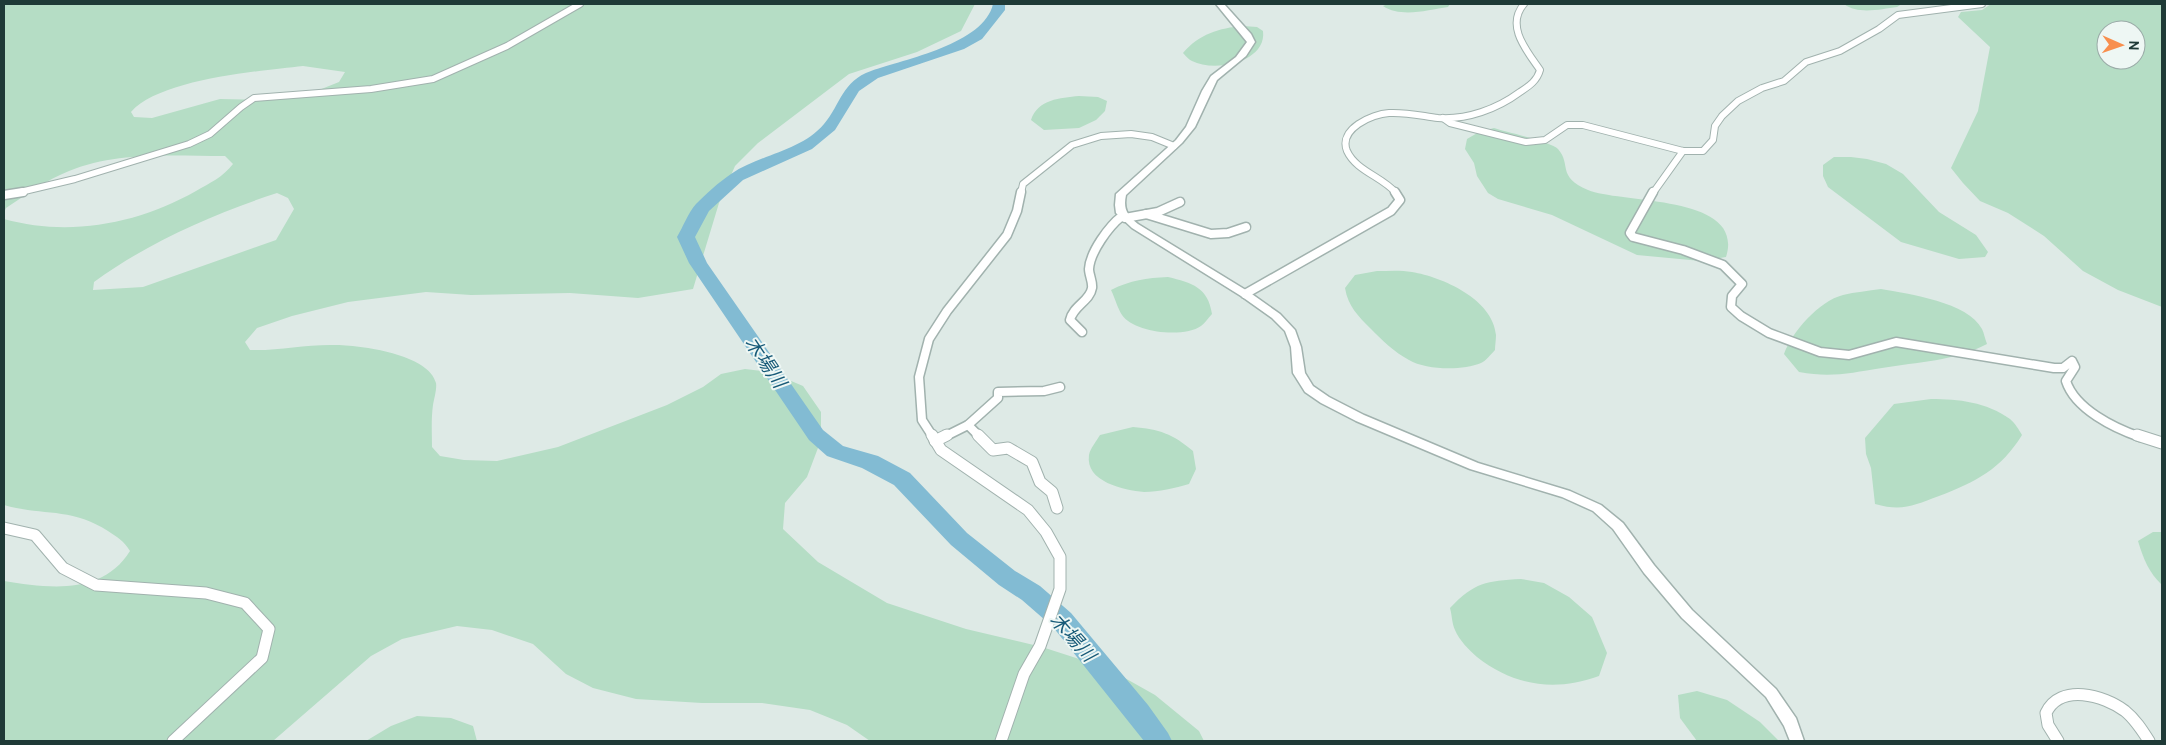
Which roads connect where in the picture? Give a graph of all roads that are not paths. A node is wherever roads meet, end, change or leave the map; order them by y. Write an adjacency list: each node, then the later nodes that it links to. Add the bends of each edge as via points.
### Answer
1 (580, 4): 8 (street, via 507,46 433,79 371,89 254,98 243,104 217,130 190,143 45,187)
2 (1220, 4): 6 (street, via 1251,42 1238,61 1220,71 1211,81 1195,120)
3 (1524, 4): 5 (street, via 1518,11 1516,32 1540,70 1535,81 1515,97 1480,112)
4 (1982, 4): 7 (street, via 1898,15 1850,46 1806,62 1784,80 1738,101 1715,126 1710,145 1703,151)
5 (1443, 118): 7 (street, via 1526,142 1545,140 1568,125 1583,125); 13 (street, via 1394,113 1362,120 1350,132 1346,142 1348,152 1353,160 1392,186 1400,200 1391,211)
6 (1174, 146): 11 (street, via 1122,194 1118,206); 17 (street, via 1152,137 1130,134 1101,136 1072,146 1023,184 1007,235 929,339 919,377 922,420)
7 (1683, 151): 18 (street, via 1657,185 1630,233 1634,238 1723,265 1742,284 1732,296 1731,307 1745,321 1814,352 1834,356 1851,355 1896,342 2046,367 2063,368 2072,361 2075,367 2066,381 2067,388 2089,410 2103,422)
8 (4, 195)
9 (1180, 202): 10 (street)
10 (1146, 214): 11 (street); 12 (street, via 1211,234)
11 (1124, 217): 13 (street); 14 (street, via 1112,224 1103,236 1089,267 1092,289 1086,300 1072,312 1070,320)
12 (1246, 227)
13 (1245, 294): 24 (street, via 1290,330 1299,373 1309,389 1324,400 1474,466 1566,494 1597,508 1618,526 1687,614 1771,693 1791,722)
14 (1082, 332)
15 (1060, 387): 16 (street, via 1044,391 998,392 998,398)
16 (968, 425): 17 (street); 19 (street, via 993,450 1008,448 1032,462 1040,482 1052,492)
17 (935, 441): 21 (street, via 942,450 1028,510 1060,557 1060,589)
18 (2162, 443)
19 (1057, 508)
20 (4, 528): 22 (street, via 35,535 64,568 96,585 206,593 245,603 269,629 262,658)
21 (1040, 646): 23 (street, via 1024,674)
22 (173, 741)
23 (1001, 741)
24 (1797, 741)
25 (2058, 741): 26 (street, via 2045,716 2049,706 2061,698 2077,694 2097,697 2125,710)
26 (2149, 741)

